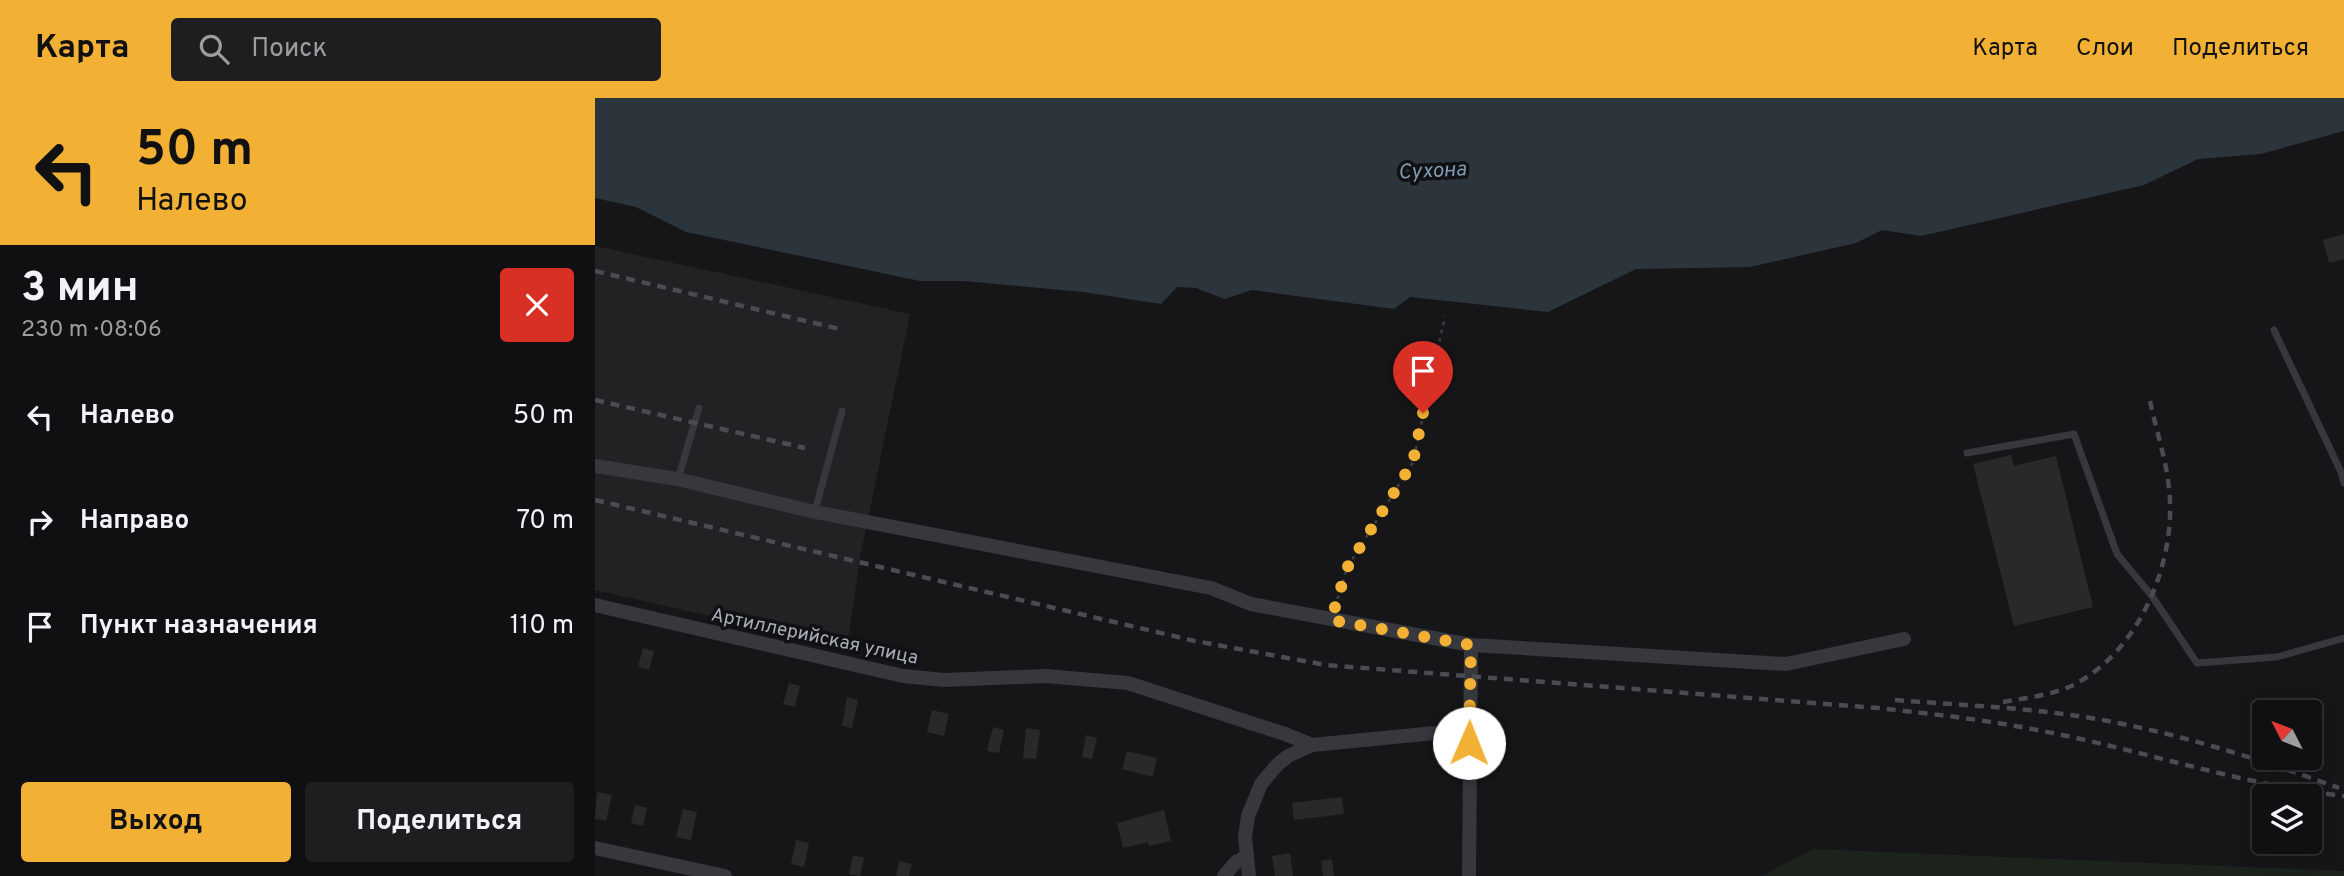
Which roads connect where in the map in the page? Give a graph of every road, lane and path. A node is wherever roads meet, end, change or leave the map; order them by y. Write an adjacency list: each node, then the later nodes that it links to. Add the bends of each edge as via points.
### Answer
1 (1445, 316): 11 (path, via 1413,462 1347,568)
2 (2274, 330): 8 (lane)
3 (699, 408): 7 (lane)
4 (842, 411): 9 (lane)
5 (1968, 453): 12 (lane, via 2074,434 2117,554 2197,663 2277,657)
6 (595, 466): 7 (street)
7 (677, 480): 9 (street)
8 (2344, 483)
9 (814, 512): 11 (street, via 1211,588 1251,604)
10 (595, 605): 16 (street, Артиллерийская улица, via 903,676 944,680 1046,676 1128,683)
11 (1331, 620): 14 (street)
12 (2344, 638)
13 (1904, 639): 14 (street, via 1786,664)
14 (1471, 645): 15 (street)
15 (1469, 743): 16 (street, Артиллерийская улица, via 1435,733); 22 (street)
16 (1313, 745): 18 (street, Артиллерийская улица, via 1288,756 1261,784 1248,816)
17 (595, 848): 19 (street)
18 (1246, 858): 20 (street); 21 (street, Артиллерийская улица)
19 (725, 876)
20 (1224, 876)
21 (1249, 876)
22 (1469, 876)

